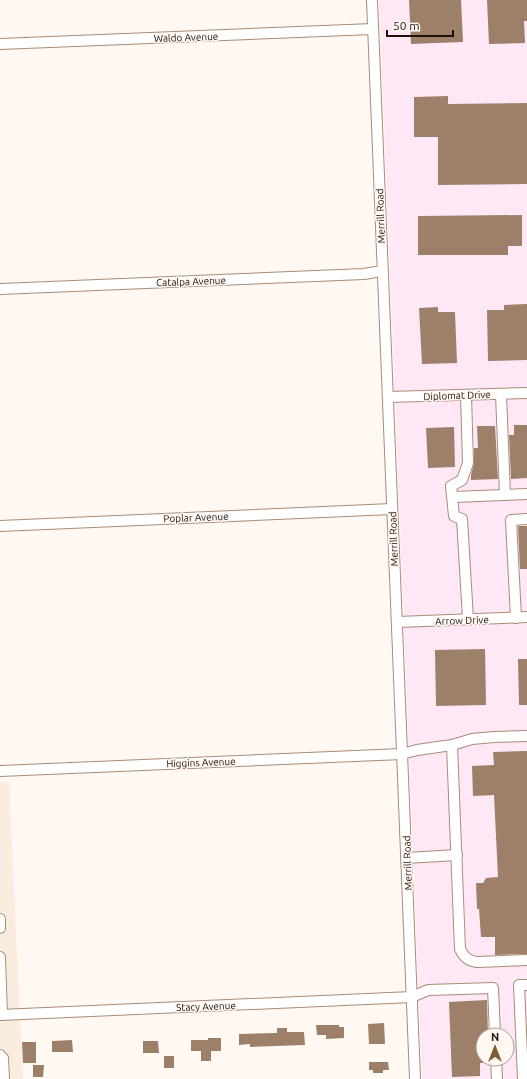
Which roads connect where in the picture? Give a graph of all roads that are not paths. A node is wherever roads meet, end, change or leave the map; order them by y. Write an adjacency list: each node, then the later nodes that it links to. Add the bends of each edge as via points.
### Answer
1 (372, 0): 2 (street, Merrill Road)
2 (373, 29): 3 (street, Waldo Avenue); 4 (street, Merrill Road)
3 (0, 44)
4 (382, 271): 5 (street, Catalpa Avenue, via 367,274); 9 (street, Merrill Road)
5 (0, 289)
6 (527, 393): 7 (street, Diplomat Drive)
7 (501, 394): 8 (street, Diplomat Drive); 11 (street)
8 (466, 395): 9 (street, Diplomat Drive); 12 (street, via 468,463 462,480 452,486)
9 (388, 397): 13 (street, Merrill Road)
10 (527, 494): 11 (street)
11 (505, 495): 12 (street)
12 (453, 497): 18 (street, via 454,516 462,519)
13 (392, 509): 15 (street, Poplar Avenue); 19 (street, Merrill Road)
14 (527, 519): 17 (street, via 510,520)
15 (0, 526)
16 (527, 617): 17 (street, Arrow Drive)
17 (516, 618): 18 (street, Arrow Drive)
18 (468, 619): 19 (street, Arrow Drive)
19 (397, 622): 22 (street, Merrill Road)
20 (527, 736): 21 (street, Higgins Avenue, via 472,739)
21 (452, 745): 22 (street, Higgins Avenue); 24 (street)
22 (402, 754): 23 (street, Higgins Avenue); 25 (street, Merrill Road)
23 (0, 770)
24 (457, 855): 25 (street); 29 (street, via 459,940 462,953 470,962)
25 (406, 858): 31 (street, Merrill Road)
26 (0, 919): 27 (street)
27 (0, 928)
28 (0, 957): 32 (street)
29 (527, 960)
30 (527, 985): 39 (street, via 519,985)
31 (412, 997): 32 (street, Stacy Avenue); 33 (street, Stacy Avenue, via 428,990 493,988); 37 (street, Merrill Road)
32 (1, 1015)
33 (495, 1027)
34 (0, 1055): 36 (street, via 3,1058)
35 (496, 1067): 38 (street)
36 (4, 1079)
37 (415, 1079)
38 (497, 1079)
39 (523, 1079)

